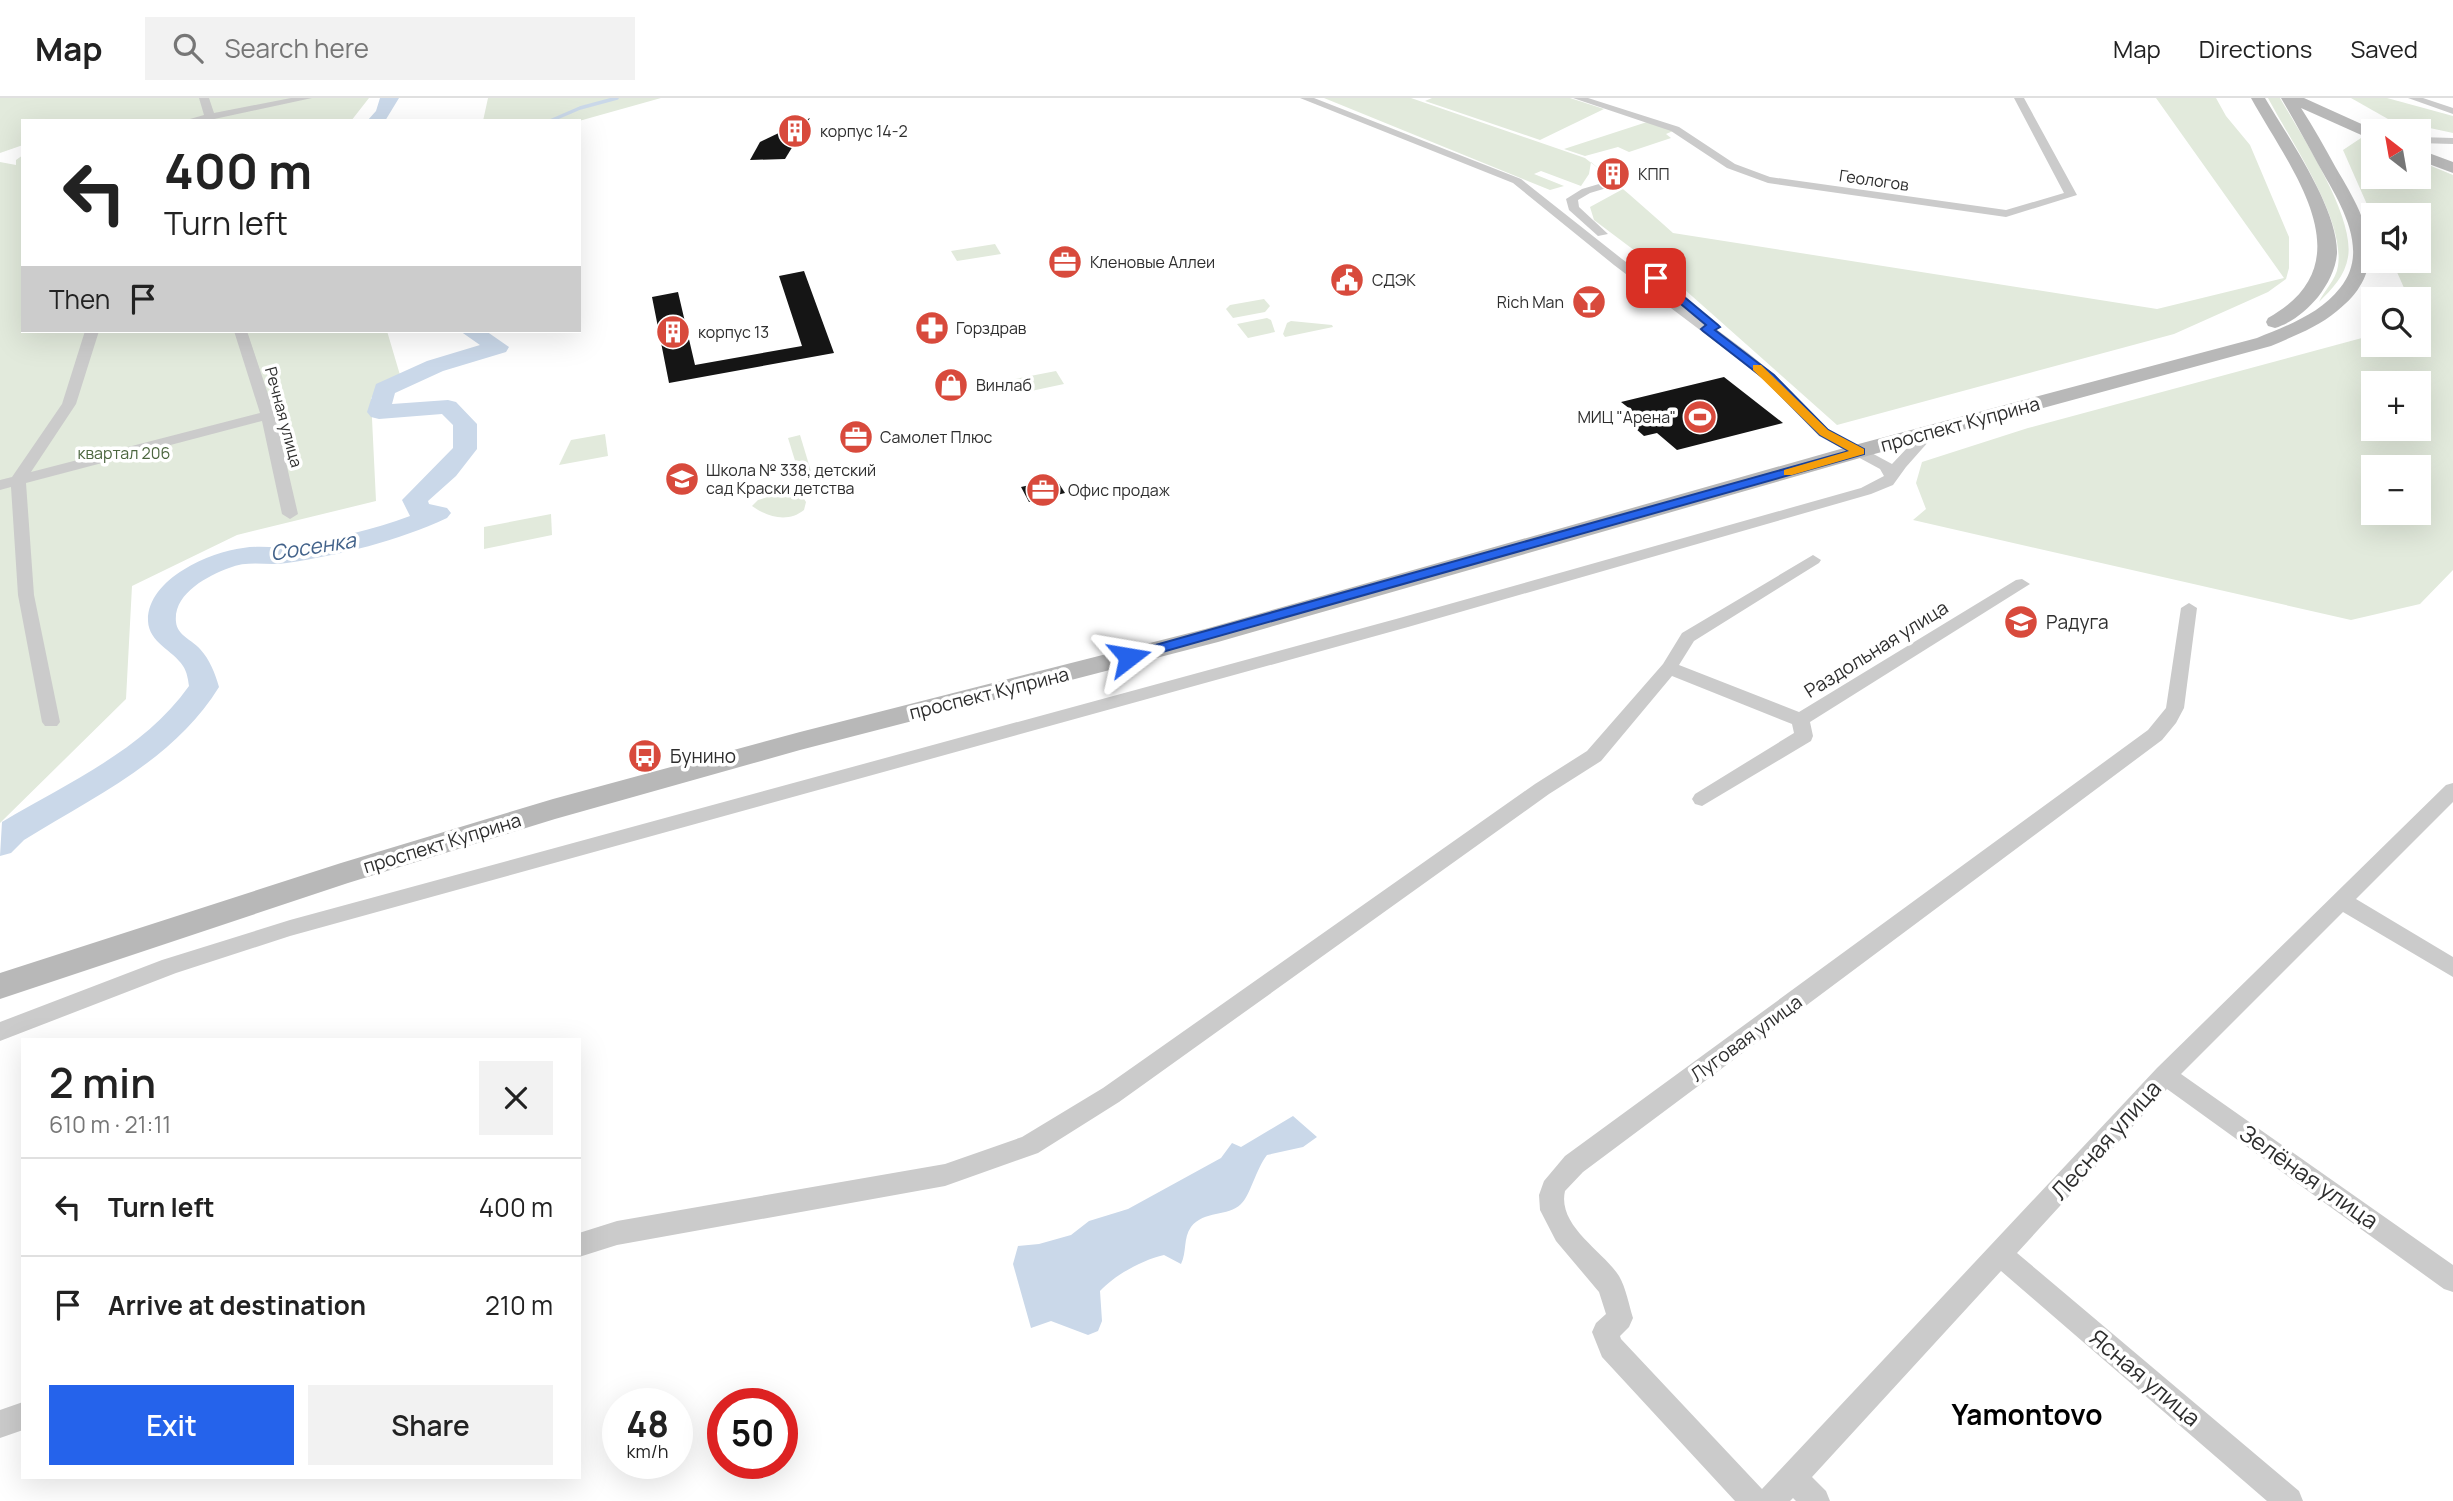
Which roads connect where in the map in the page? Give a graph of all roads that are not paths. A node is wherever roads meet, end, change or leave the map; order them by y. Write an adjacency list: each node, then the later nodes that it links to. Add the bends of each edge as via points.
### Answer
1 (204, 98): 10 (street)
2 (307, 98): 10 (street)
3 (1305, 98): 20 (street, via 1517,181)
4 (1578, 98): 5 (street, Геологов, via 1675,129 1731,166 1768,180 2006,215 2071,195)
5 (2019, 98)
6 (2258, 98): 23 (main road, проспект Куприна, via 2316,205 2329,253 2322,278 2307,299 2284,317)
7 (2290, 98): 12 (main road); 13 (main road, проспект Куприна)
8 (2413, 98): 9 (street)
9 (2453, 111)
10 (210, 116): 11 (street)
11 (197, 119)
12 (2334, 119): 13 (main road, via 2313,115); 14 (main road)
13 (2302, 121): 23 (main road, проспект Куприна, via 2354,214 2362,261 2351,287 2330,309 2303,325 2264,342)
14 (2361, 130)
15 (2431, 140): 16 (street)
16 (2453, 141)
17 (2431, 159): 18 (main road)
18 (2453, 168)
19 (1616, 182): 20 (street, via 1577,194 1573,208 1715,327)
20 (1706, 329): 26 (street, via 1770,378 1824,433)
21 (91, 333): 28 (street, via 69,404)
22 (242, 333): 24 (street, Речная улица)
23 (2185, 362): 25 (main road, проспект Куприна)
24 (268, 415): 28 (street); 30 (street, Речная улица)
25 (1930, 432): 26 (main road, проспект Куприна); 27 (street)
26 (1860, 452): 27 (street, via 1886,466); 41 (main road, проспект Куприна, via 1209,636 553,808)
27 (1891, 475): 42 (street, via 1878,488 1532,586 290,928 170,966)
28 (18, 480): 29 (street); 36 (street, via 26,595)
29 (0, 485)
30 (290, 514)
31 (1813, 560): 34 (street, via 1688,637)
32 (2022, 584): 35 (street, Раздольная улица)
33 (2189, 608): 50 (street, Луговая улица, via 2175,708 2155,735 1558,1179 1550,1199 1555,1217 1614,1295 1620,1318 1605,1332 1611,1348)
34 (1669, 668): 35 (street, Раздольная улица); 44 (street, via 1594,756 1111,1095 1030,1145 945,1175 617,1233)
35 (1800, 720): 38 (street, via 1804,736)
36 (51, 722)
37 (2453, 790): 39 (street, Лесная улица)
38 (1703, 799)
39 (2340, 900): 40 (street); 43 (street, Лесная улица)
40 (2453, 968)
41 (0, 986)
42 (0, 1032)
43 (2165, 1075): 45 (street, Лесная улица); 46 (street, Зелёная улица)
44 (581, 1244)
45 (2001, 1255): 49 (street, Лесная улица); 53 (street, Ясная улица)
46 (2453, 1280)
47 (21, 1417): 48 (street)
48 (0, 1424)
49 (1793, 1477): 51 (street, Лесная улица); 52 (street)
50 (1754, 1501)
51 (1771, 1501)
52 (1816, 1501)
53 (2289, 1501)

